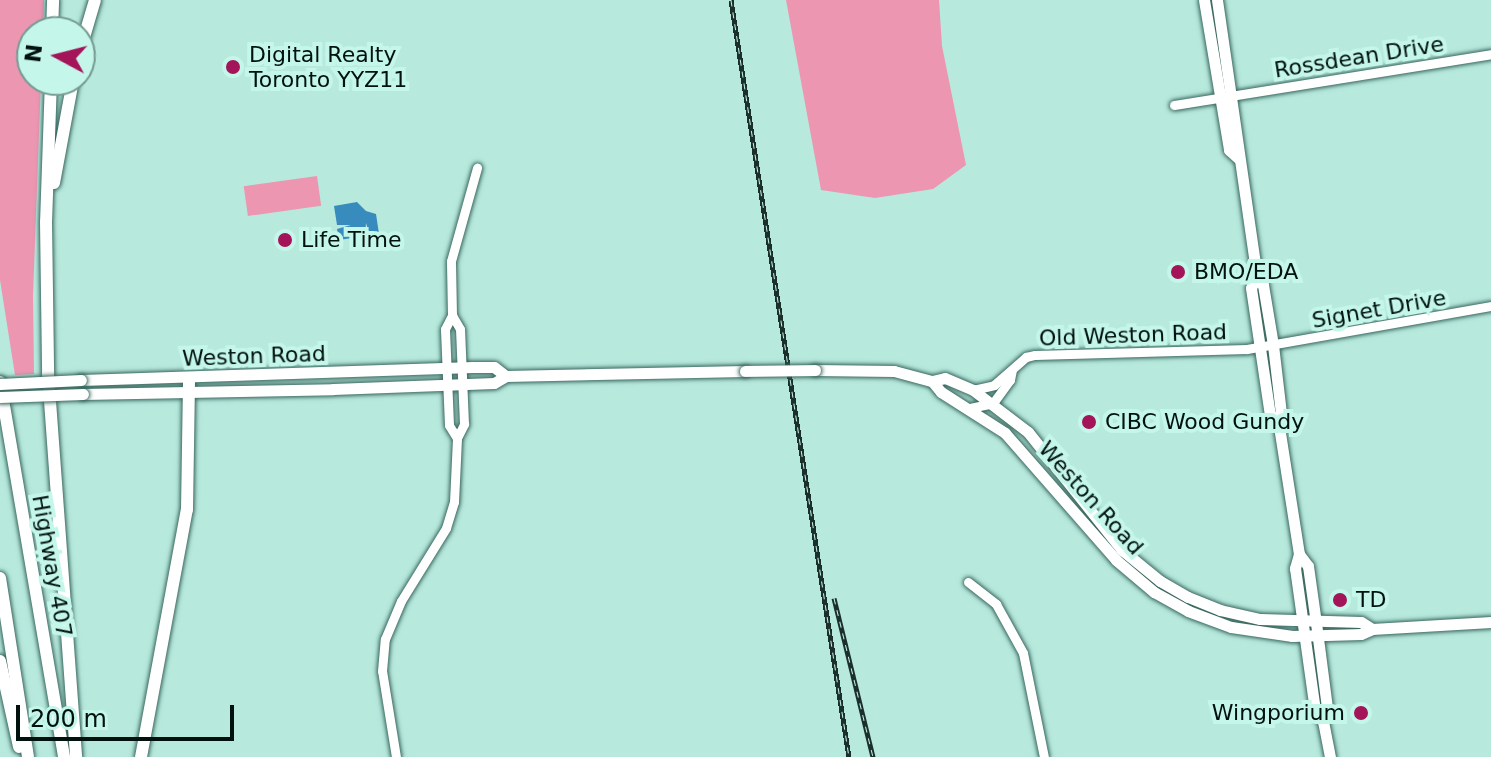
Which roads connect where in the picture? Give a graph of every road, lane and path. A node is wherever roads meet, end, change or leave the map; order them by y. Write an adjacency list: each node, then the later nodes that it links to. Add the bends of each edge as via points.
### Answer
1 (1204, 0): 6 (main road)
2 (1217, 0): 6 (main road)
3 (1491, 54): 6 (street, Rossdean Drive)
4 (51, 96): 9 (highway)
5 (70, 96): 9 (highway)
6 (1227, 97): 7 (street, Rossdean Drive); 12 (main road, via 1257,276 1263,285)
7 (1174, 105)
8 (477, 168): 11 (street, via 451,261)
9 (47, 258): 39 (highway, via 50,415)
10 (1491, 306): 12 (street, Signet Drive)
11 (452, 315): 13 (street, via 445,329); 14 (street, via 460,329)
12 (1267, 346): 15 (street, Old Weston Road, via 1035,355); 29 (main road, via 1299,554 1295,568)
13 (446, 367): 14 (main road, Weston Road); 19 (street); 21 (main road, Weston Road)
14 (461, 367): 16 (main road, Weston Road, via 494,367); 20 (street)
15 (1012, 370): 22 (street, Old Weston Road, via 994,385); 24 (street, Old Weston Road)
16 (506, 376): 17 (main road, Weston Road, bridge, via 815,370 894,371); 20 (main road, Weston Road, via 494,383)
17 (932, 381): 22 (main road, Weston Road, via 945,378); 25 (main road, Weston Road)
18 (0, 383): 21 (main road, Weston Road, bridge); 38 (highway, Highway 407)
19 (446, 383): 20 (main road, Weston Road); 21 (main road, Weston Road); 26 (street, via 449,425)
20 (461, 383): 26 (street, via 464,424)
21 (189, 385): 23 (main road, Weston Road, bridge); 40 (highway, via 187,510)
22 (973, 390): 24 (main road, Weston Road)
23 (0, 397)
24 (993, 403): 25 (street); 29 (main road, Weston Road, via 1028,432 1122,550 1160,581 1220,610)
25 (970, 408): 32 (main road, Weston Road, via 1005,433 1116,560 1154,592 1231,627)
26 (457, 438): 41 (street, via 454,502 446,528 401,601 385,639 383,684)
27 (0, 578): 37 (highway)
28 (968, 582): 42 (street, via 996,604 1023,653)
29 (1310, 622): 31 (main road, Weston Road, via 1361,622); 32 (main road); 33 (main road)
30 (1491, 622): 31 (main road, Weston Road)
31 (1372, 629): 33 (main road, Weston Road)
32 (1305, 636): 33 (main road, Weston Road); 35 (main road, via 1315,710)
33 (1318, 636): 35 (main road, via 1327,708)
34 (0, 661): 36 (highway)
35 (1323, 721): 43 (main road)
36 (21, 757)
37 (28, 757)
38 (64, 757)
39 (76, 757)
40 (141, 757)
41 (396, 757)
42 (1044, 757)
43 (1330, 757)

